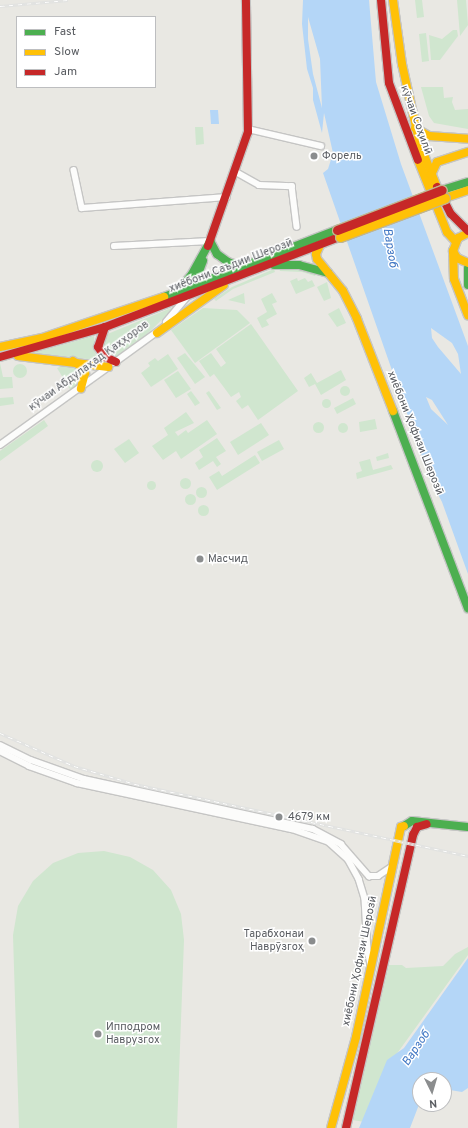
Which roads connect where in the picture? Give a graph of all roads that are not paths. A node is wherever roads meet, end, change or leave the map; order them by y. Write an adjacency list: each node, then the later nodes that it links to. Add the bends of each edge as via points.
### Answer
1 (246, 0): 9 (main road, кӯчаи Абдулаҳад Қаҳҳоров)
2 (381, 0): 4 (main road, кӯчаи Соҳилӣ)
3 (393, 0): 5 (main road, кӯчаи Соҳилӣ)
4 (384, 45): 5 (main road, via 394,42); 7 (main road, кӯчаи Соҳилӣ)
5 (400, 46): 6 (main road, кӯчаи Соҳилӣ)
6 (406, 82): 7 (main road, via 401,77 393,78); 8 (main road, кӯчаи Соҳилӣ)
7 (389, 83): 24 (main road, кӯчаи Соҳилӣ, via 447,232)
8 (415, 128): 10 (main road, via 429,136); 15 (main road, кӯчаи Соҳилӣ)
9 (248, 129): 11 (street); 14 (main road, кӯчаи Абдулаҳад Қаҳҳоров)
10 (468, 139)
11 (321, 146)
12 (468, 152): 15 (main road, via 437,162)
13 (74, 170): 19 (street, via 82,208)
14 (236, 172): 19 (main road, кӯчаи Абдулаҳад Қаҳҳоров); 20 (street, via 259,185 292,186)
15 (431, 175): 21 (main road, кӯчаи Соҳилӣ, via 451,214)
16 (468, 182): 18 (main road, хиёбони Саъдии Шерозӣ)
17 (468, 190): 18 (main road, хиёбони Саъдии Шерозӣ)
18 (444, 194): 22 (main road, хиёбони Саъдии Шерозӣ, bridge)
19 (227, 197): 23 (main road, кӯчаи Абдулаҳад Қаҳҳоров)
20 (297, 227)
21 (468, 232): 24 (main road)
22 (338, 234): 25 (main road, хиёбони Саъдии Шерозӣ); 28 (main road, хиёбони Саъдии Шерозӣ)
23 (210, 241): 26 (street); 30 (main road, via 216,254 228,262); 34 (main road, кӯчаи Абдулаҳад Қаҳҳоров); 36 (main road, via 192,274)
24 (455, 241): 27 (main road)
25 (320, 245): 28 (main road, хиёбони Саъдии Шерозӣ); 32 (main road, хиёбони Ҳофизи Шерозӣ, via 317,258)
26 (114, 246)
27 (454, 251): 29 (main road, via 457,258); 38 (main road, via 454,279)
28 (266, 262): 30 (main road, хиёбони Саъдии Шерозӣ); 32 (main road, via 299,265); 33 (main road, хиёбони Саъдии Шерозӣ)
29 (468, 263)
30 (243, 267): 34 (main road, хиёбони Саъдии Шерозӣ)
31 (468, 268): 35 (main road)
32 (328, 273): 46 (main road, хиёбони Ҳофизи Шерозӣ, via 343,292 357,319 438,523)
33 (231, 279): 37 (main road, хиёбони Саъдии Шерозӣ); 40 (main road)
34 (194, 285): 36 (main road, хиёбони Саъдии Шерозӣ); 37 (main road, кӯчаи Абдулаҳад Қаҳҳоров)
35 (468, 285)
36 (176, 292): 41 (main road, хиёбони Саъдии Шерозӣ)
37 (189, 295): 39 (main road, хиёбони Саъдии Шерозӣ); 40 (street, кӯчаи Абдулаҳад Қаҳҳоров)
38 (468, 315)
39 (105, 327): 41 (main road, хиёбони Саъдии Шерозӣ); 43 (main road, via 98,347)
40 (157, 333): 43 (street, кӯчаи Абдулаҳад Қаҳҳоров)
41 (0, 353): 42 (main road)
42 (73, 361): 43 (main road); 44 (main road, via 82,367 85,373)
43 (112, 364): 44 (street, кӯчаи Абдулаҳад Қаҳҳоров)
44 (81, 388): 45 (street, кӯчаи Абдулаҳад Қаҳҳоров)
45 (0, 445)
46 (468, 608)
47 (0, 745): 49 (street, via 69,774)
48 (0, 752): 49 (street, via 39,770 77,783)
49 (181, 803): 50 (street)
50 (254, 818): 53 (street, via 304,826 327,835 348,850 370,876 378,876); 54 (street, via 321,838 348,859 357,873 364,895)
51 (427, 824): 52 (main road, хиёбони Ҳофизи Шерозӣ); 53 (main road, хиёбони Ҳофизи Шерозӣ, via 412,821 402,826); 55 (main road, via 419,826 413,835)
52 (468, 827)
53 (392, 866): 54 (main road, хиёбони Ҳофизи Шерозӣ)
54 (371, 967): 55 (main road); 56 (main road, хиёбони Ҳофизи Шерозӣ)
55 (384, 971): 57 (main road)
56 (331, 1128)
57 (346, 1128)

